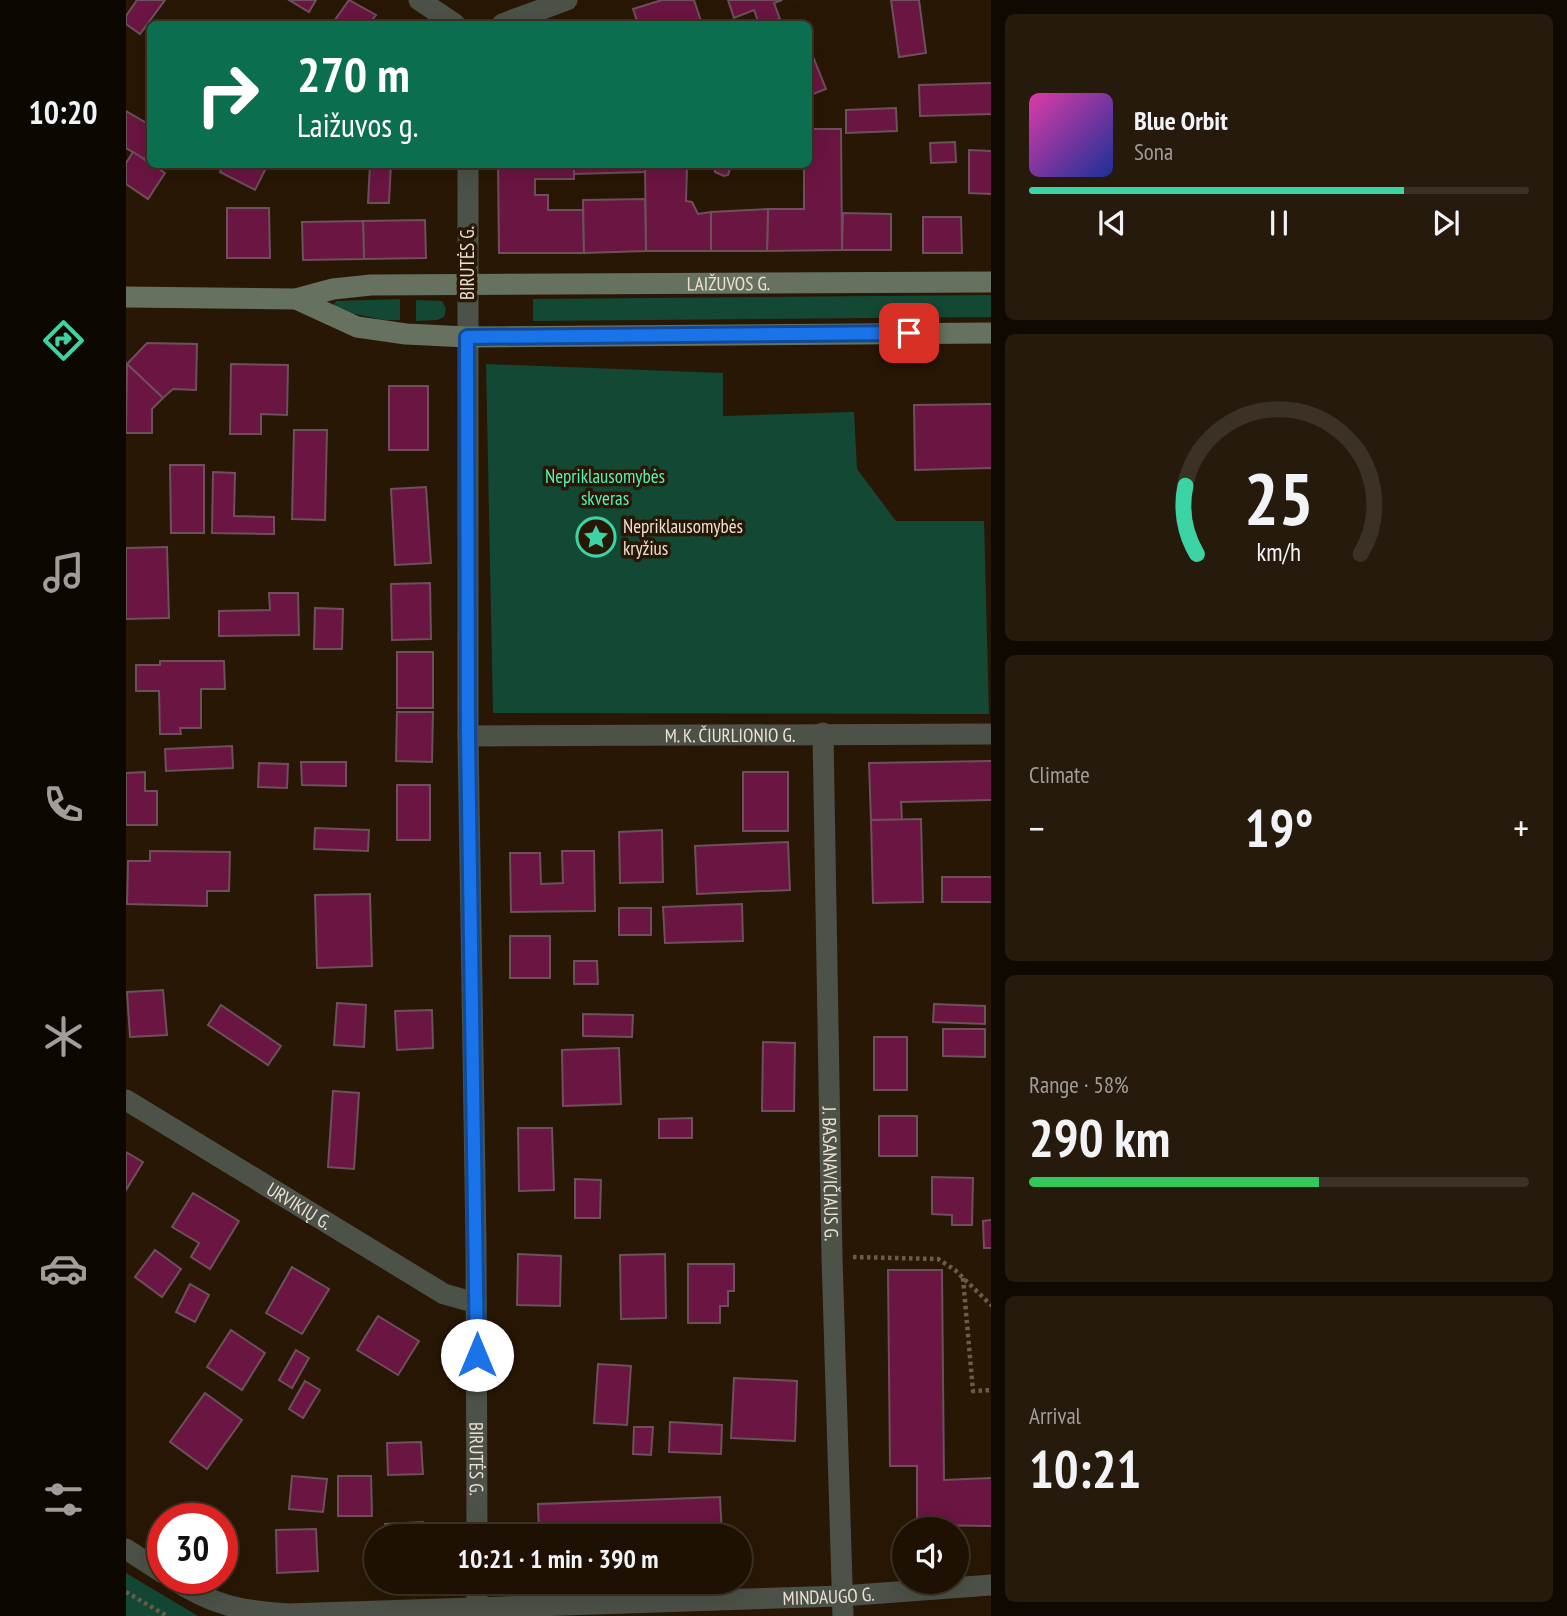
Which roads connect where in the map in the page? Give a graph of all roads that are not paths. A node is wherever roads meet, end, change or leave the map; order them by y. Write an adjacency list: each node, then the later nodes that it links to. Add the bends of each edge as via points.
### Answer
1 (419, 0): 3 (street)
2 (567, 0): 4 (street)
3 (450, 21)
4 (510, 21)
5 (468, 168): 7 (street, BIRUTĖS G.)
6 (991, 282): 7 (main road, LAIŽUVOS G.)
7 (467, 285): 9 (main road, LAIŽUVOS G., via 371,285); 11 (street, BIRUTĖS G.)
8 (126, 297): 9 (main road)
9 (296, 299): 11 (main road, via 357,327)
10 (991, 333): 11 (main road)
11 (467, 337): 14 (street, BIRUTĖS G.)
12 (823, 733): 13 (street, M. K. ČIURLIONIO G.); 14 (street, M. K. ČIURLIONIO G.); 23 (street, J. BASANAVIČIAUS G.)
13 (991, 734)
14 (468, 736): 16 (street, BIRUTĖS G.)
15 (126, 1100): 16 (street, URVIKIŲ G., via 444,1294)
16 (477, 1303): 17 (street, BIRUTĖS G.)
17 (477, 1524)
18 (126, 1549): 19 (street)
19 (147, 1563)
20 (991, 1585): 23 (street, MINDAUGO G.)
21 (199, 1594): 24 (street, MINDAUGO G., via 241,1611 288,1615)
22 (477, 1594): 24 (street)
23 (842, 1606): 24 (street, MINDAUGO G.)
24 (477, 1613)

